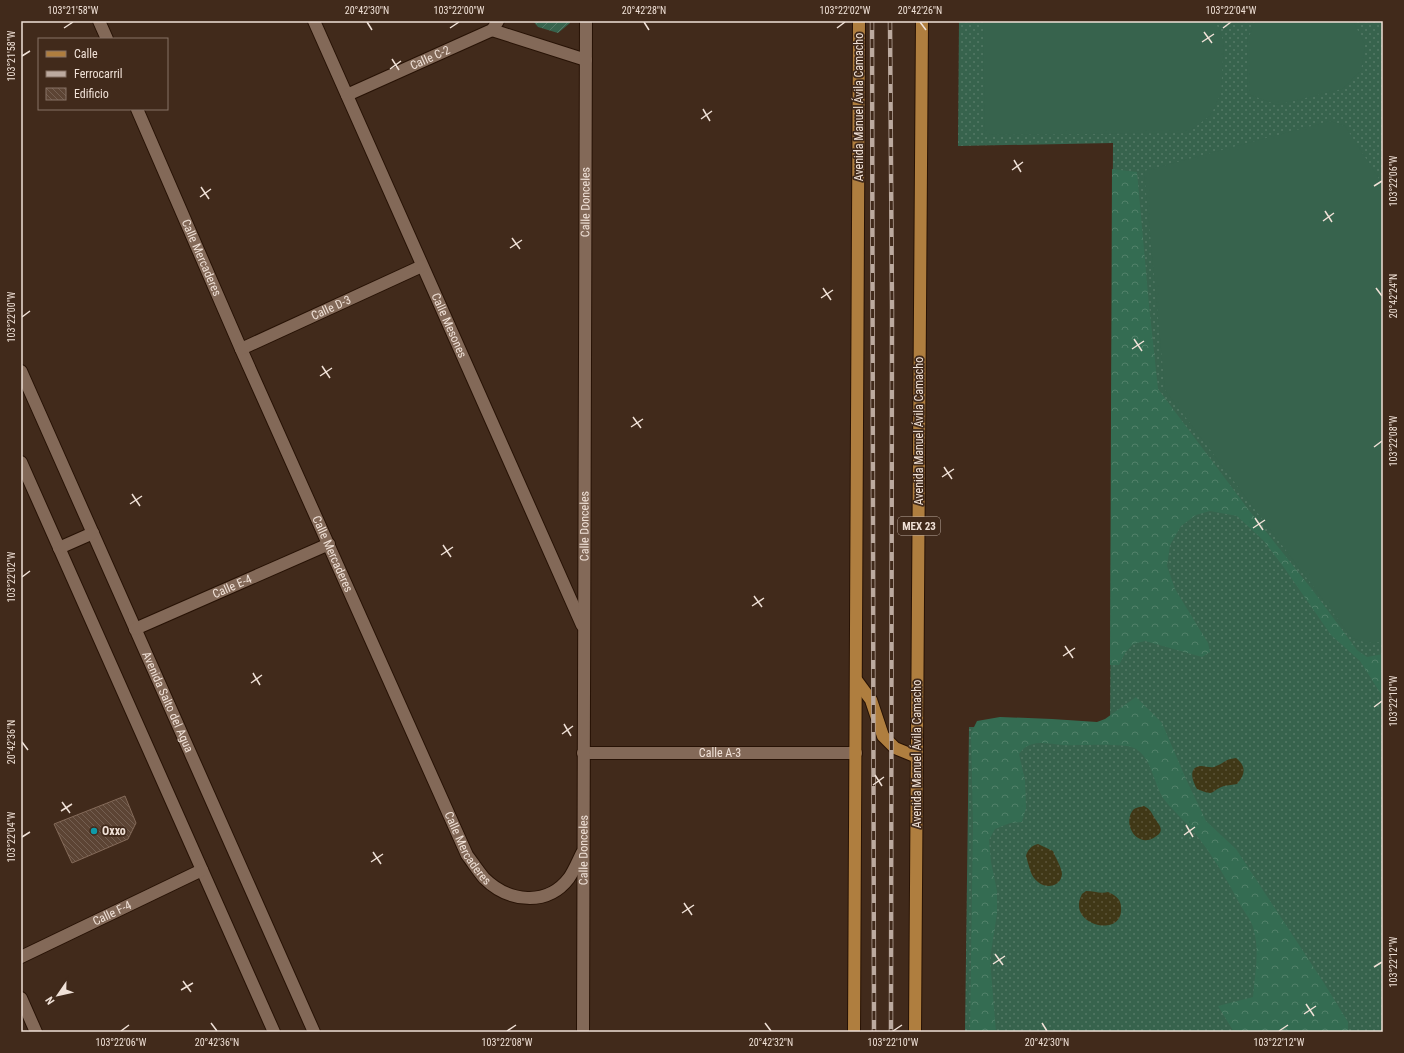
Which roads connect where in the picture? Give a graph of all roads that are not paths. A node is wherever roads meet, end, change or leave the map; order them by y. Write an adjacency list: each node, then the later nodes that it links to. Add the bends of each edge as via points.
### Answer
1 (99, 21): 7 (street)
2 (314, 21): 9 (street, Calle Mesones)
3 (586, 21): 8 (street, Calle Donceles)
4 (859, 21): 20 (main road, Avenida Manuel Ávila Camacho)
5 (922, 21): 23 (main road, Avenida Manuel Ávila Camacho / MEX 23)
6 (495, 26): 8 (street, Calle C-2); 9 (street, Calle C-2)
7 (107, 38)
8 (586, 60): 19 (street, Calle Donceles)
9 (347, 95): 11 (street, Calle Mesones)
10 (137, 110): 12 (street, Calle Mercaderes)
11 (422, 266): 12 (street, Calle D-3); 19 (street, Calle Mesones)
12 (241, 349): 16 (street, Calle Mercaderes)
13 (21, 371): 15 (street, Avenida Salto del Agua)
14 (21, 462): 17 (street)
15 (93, 533): 17 (street); 18 (street, Avenida Salto del Agua)
16 (328, 544): 18 (street, Calle E-4); 24 (street, Calle Mercaderes, via 467,856 485,878 504,893 522,898 538,897 554,892 568,878)
17 (59, 548): 25 (street)
18 (135, 629): 30 (street, Avenida Salto del Agua)
19 (584, 630): 21 (street, Calle Donceles)
20 (857, 681): 22 (main road, Avenida Manuel Ávila Camacho); 23 (main road, via 871,700 883,736 895,748)
21 (583, 753): 22 (street, Calle A-3); 24 (street, Calle Donceles)
22 (856, 753): 32 (main road, Avenida Manuel Ávila Camacho)
23 (917, 757): 33 (main road, Avenida Manuel Ávila Camacho / MEX 23)
24 (583, 851): 31 (street, Calle Donceles)
25 (202, 870): 26 (street, Calle F-4); 29 (street)
26 (21, 956)
27 (21, 998): 28 (street)
28 (36, 1032)
29 (274, 1032)
30 (314, 1032)
31 (583, 1032)
32 (854, 1032)
33 (915, 1032)

